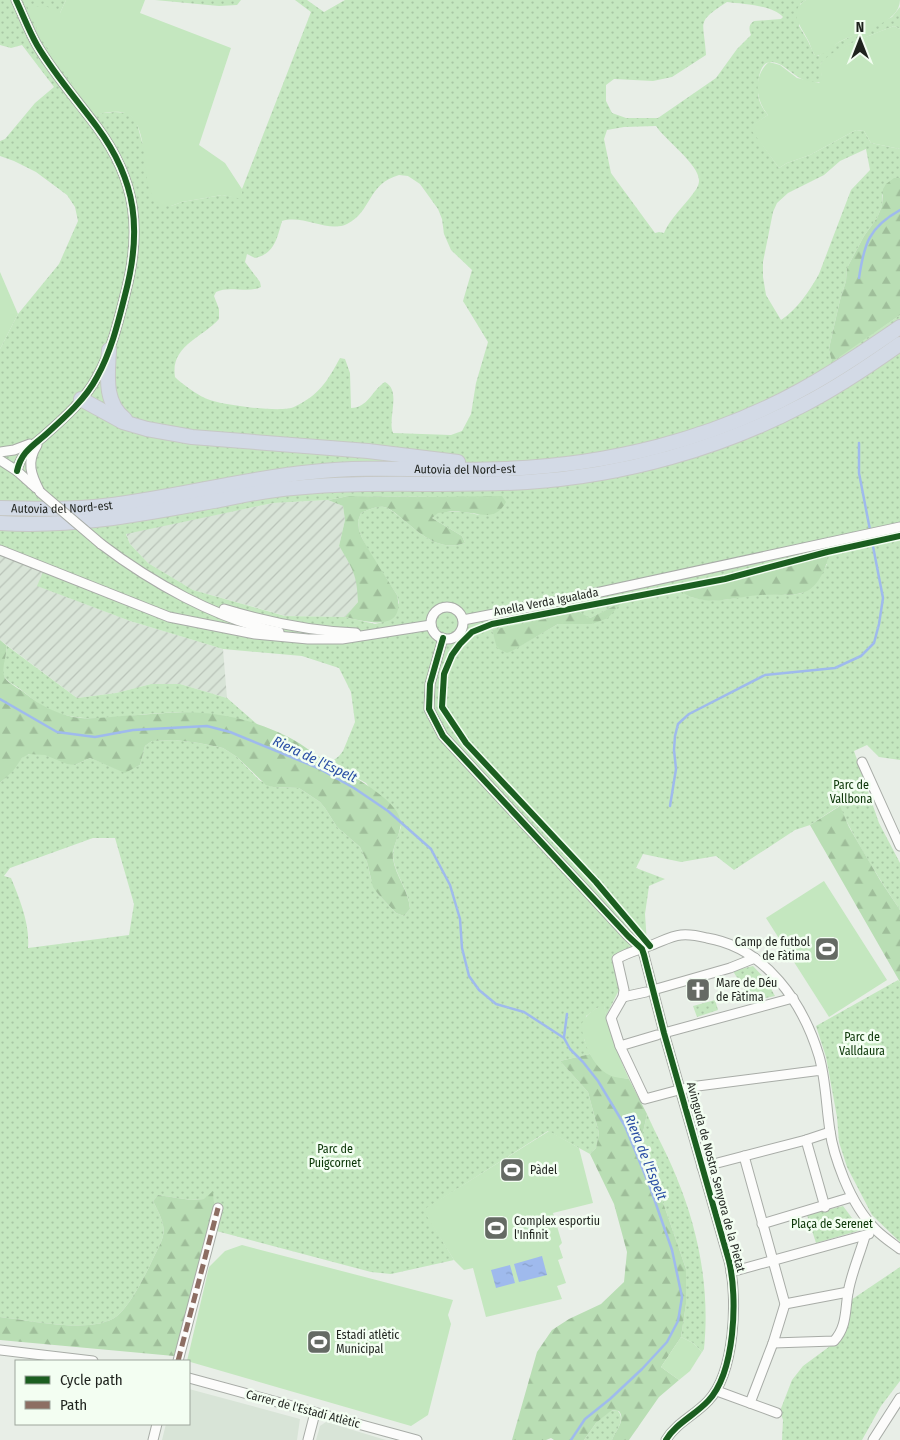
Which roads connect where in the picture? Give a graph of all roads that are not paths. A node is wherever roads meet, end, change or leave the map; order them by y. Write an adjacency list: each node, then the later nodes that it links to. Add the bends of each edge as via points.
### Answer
1 (16, 0): 4 (street, via 36,44 102,134 126,180 133,210 135,242 130,276)
2 (900, 327): 10 (highway, Autovia del Nord-est, via 801,390 720,427 619,455 564,464)
3 (900, 344): 14 (highway, Autovia del Nord-est, via 852,377 783,415 704,447 610,472 528,482 317,485 98,520 56,524)
4 (109, 350): 5 (street, via 97,378); 6 (highway, via 108,393 111,401 119,415)
5 (81, 399): 6 (highway); 7 (street)
6 (140, 428): 10 (highway, via 192,437 378,452 462,463)
7 (43, 437): 8 (street, via 14,450); 11 (street, via 21,458); 12 (street, via 32,453 30,466)
8 (0, 452)
9 (0, 460): 11 (street)
10 (486, 470): 13 (highway, Autovia del Nord-est, via 316,471 93,507)
11 (17, 471): 12 (street)
12 (40, 492): 17 (street, bridge, via 101,544 144,575)
13 (0, 508)
14 (0, 523)
15 (900, 527): 18 (street)
16 (0, 550): 22 (street, via 169,617 255,634)
17 (191, 599): 20 (street, via 292,626); 22 (street, via 230,618 268,630)
18 (463, 620): 19 (street, via 457,610 446,607 433,615); 21 (street, via 454,638)
19 (431, 625): 20 (street); 21 (street, via 434,633)
20 (381, 634): 22 (street)
21 (443, 638): 25 (street, via 430,684 429,709 443,736)
22 (336, 639)
23 (862, 762): 24 (street)
24 (900, 846)
25 (642, 949): 26 (street, via 680,935 692,935 716,939); 27 (street, Avinguda de Nostra Senyora de la Pietat); 28 (street, via 617,959)
26 (755, 958): 27 (street); 29 (street, via 777,977)
27 (650, 991): 28 (street); 30 (street, Avinguda de Nostra Senyora de la Pietat)
28 (623, 997): 31 (street, via 610,1018)
29 (792, 998): 30 (street); 32 (street, via 810,1032)
30 (661, 1034): 31 (street); 33 (street, Avinguda de Nostra Senyora de la Pietat)
31 (620, 1046): 33 (street, via 644,1099)
32 (822, 1070): 33 (street); 34 (street)
33 (680, 1090): 37 (street, Avinguda de Nostra Senyora de la Pietat)
34 (830, 1132): 35 (street); 38 (street)
35 (806, 1140): 36 (street); 39 (street)
36 (744, 1156): 37 (street); 41 (street)
37 (702, 1167): 46 (street, Avinguda de Nostra Senyora de la Pietat)
38 (852, 1197): 39 (street); 42 (street)
39 (825, 1207): 41 (street)
40 (218, 1208): 52 (street)
41 (762, 1224): 45 (street)
42 (876, 1230): 43 (street); 44 (street)
43 (865, 1236): 45 (street); 47 (street)
44 (900, 1249)
45 (772, 1261): 46 (street); 48 (street)
46 (731, 1272): 54 (street, Avinguda de Nostra Senyora de la Pietat, via 734,1301 728,1358)
47 (848, 1292): 48 (street); 49 (street, via 846,1319 834,1341)
48 (785, 1304): 49 (street)
49 (773, 1343): 56 (street)
50 (0, 1350): 51 (street)
51 (85, 1360)
52 (178, 1360)
53 (190, 1378): 57 (street, Carrer de l'Estadi Atlètic)
54 (717, 1391): 56 (street); 63 (street, Avinguda de Nostra Senyora de la Pietat)
55 (900, 1398): 64 (street)
56 (750, 1403): 58 (street)
57 (315, 1413): 61 (street); 62 (street, Carrer de l'Estadi Atlètic)
58 (777, 1414)
59 (157, 1425): 60 (street)
60 (153, 1440)
61 (308, 1440)
62 (417, 1440)
63 (666, 1440)
64 (873, 1440)

